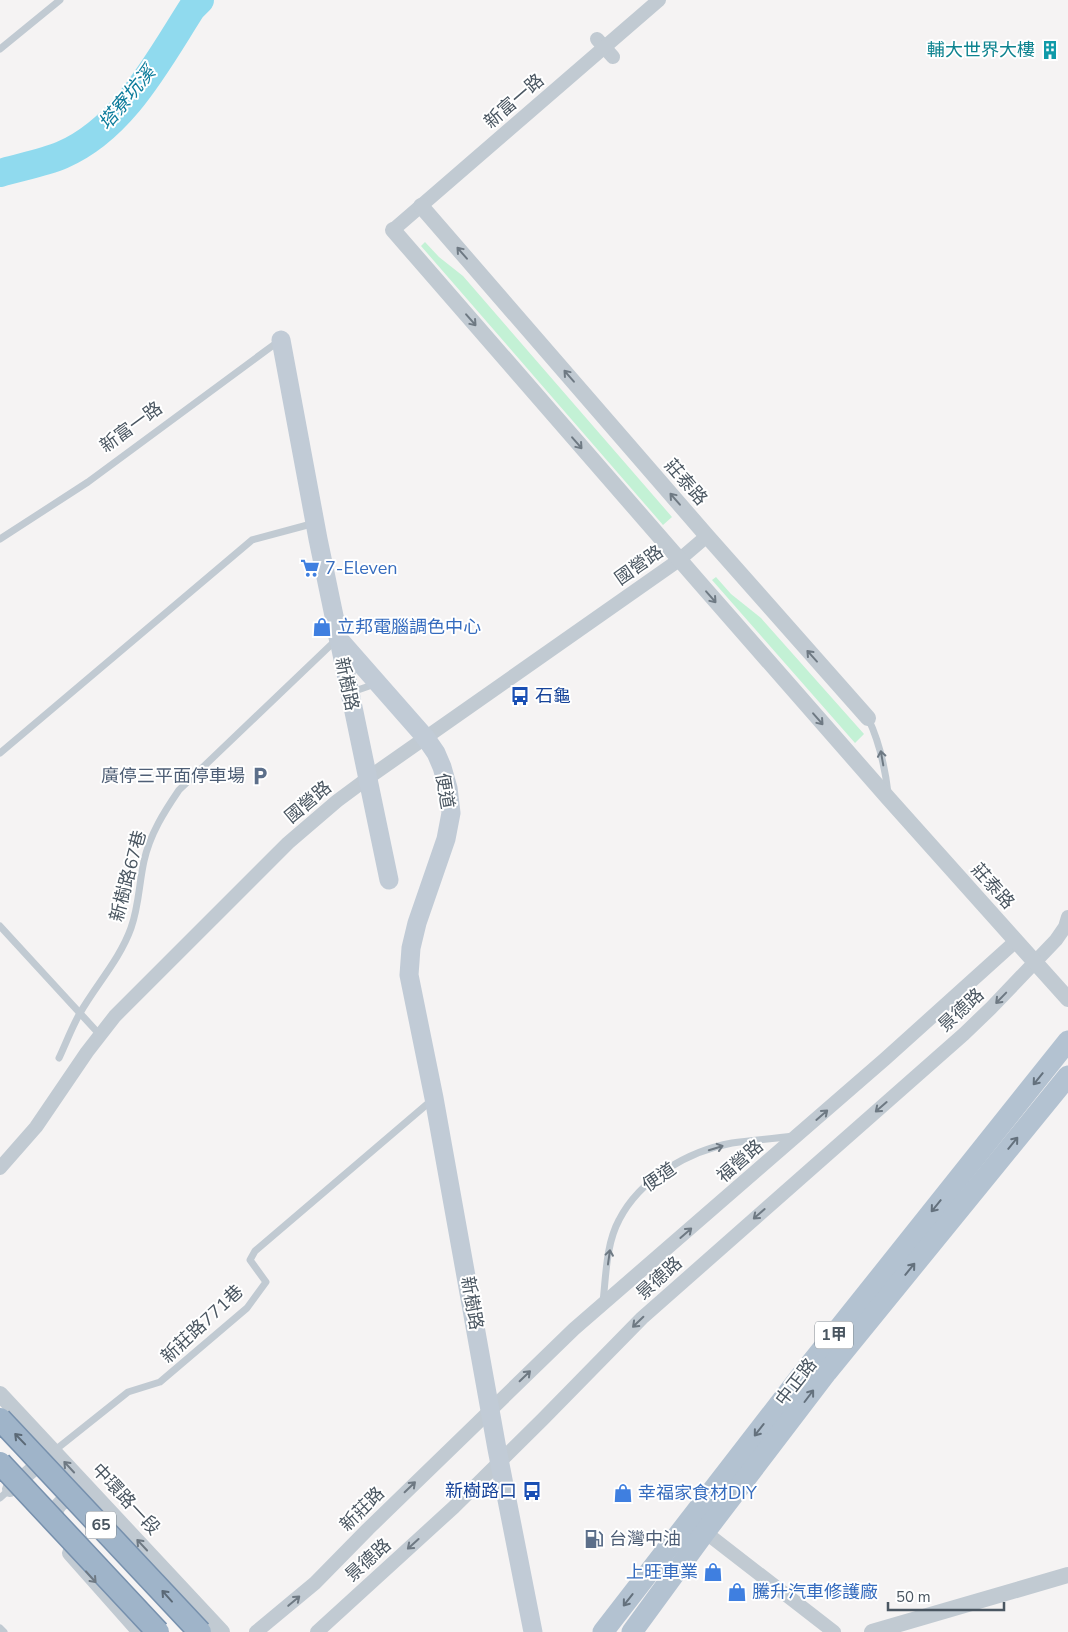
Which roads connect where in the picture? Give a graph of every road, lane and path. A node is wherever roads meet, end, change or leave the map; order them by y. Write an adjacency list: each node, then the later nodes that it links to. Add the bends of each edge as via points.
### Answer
1 (60, 0): 3 (lane)
2 (659, 0): 4 (street, 新富一路)
3 (0, 48)
4 (421, 206): 5 (street, 新富一路); 8 (street, 莊泰路, one-way to 4)
5 (393, 230): 10 (street, 莊泰路, one-way to 10)
6 (281, 340): 7 (main road, 新樹路); 9 (lane, 新富一路, via 88,482)
7 (315, 523): 11 (main road, 新樹路); 16 (lane, via 252,540)
8 (707, 536): 10 (street, 國營路); 14 (street, 莊泰路, one-way to 8)
9 (0, 539)
10 (679, 560): 15 (street, 國營路); 18 (street, 莊泰路, one-way to 18)
11 (338, 638): 12 (main road, 便道); 13 (main road, 新樹路); 26 (lane, 新樹路67巷, via 179,790 163,813 144,860 138,905 130,929 119,953)
12 (378, 683): 13 (lane); 15 (main road, 便道)
13 (349, 693): 17 (main road, 新樹路)
14 (868, 718): 18 (lane, 莊泰路, one-way to 14, via 882,754)
15 (425, 737): 17 (street, 國營路); 24 (main road, 便道, via 442,767 451,813 446,839 417,923)
16 (0, 753)
17 (368, 778): 19 (main road, 新樹路); 27 (street, 國營路, via 288,843)
18 (889, 799): 22 (street, 莊泰路)
19 (389, 880)
20 (1068, 917): 23 (street, via 1056,940)
21 (0, 926): 26 (lane)
22 (1016, 942): 23 (street, 莊泰路); 32 (street, 福營路, one-way to 22)
23 (1034, 962): 25 (street, 莊泰路); 40 (street, 景德路, one-way to 40, via 964,1034 642,1318)
24 (409, 975): 31 (main road, 新樹路)
25 (1068, 1000)
26 (80, 1014): 27 (lane); 29 (lane, 新樹路67巷)
27 (100, 1035): 33 (street, 國營路, via 45,1115)
28 (1068, 1041): 55 (main road, 中正路 / 1甲, one-way to 55, via 804,1372)
29 (60, 1058)
30 (1068, 1076): 43 (main road, 中正路 / 1甲, one-way to 30, via 827,1372)
31 (434, 1098): 36 (main road, 新樹路); 38 (lane, 新莊路771巷, via 255,1251 250,1260 266,1282 247,1308 160,1382 128,1392)
32 (797, 1136): 34 (street, 福營路, one-way to 32); 34 (lane, 便道, one-way to 32, via 618,1221 635,1195 666,1169 700,1153 730,1144)
33 (0, 1168)
34 (602, 1305): 36 (street, 福營路, one-way to 34)
35 (0, 1394): 38 (street, 中環路一段)
36 (490, 1409): 40 (main road, 新樹路); 52 (street, 新莊路, one-way to 36, via 315,1583)
37 (0, 1419): 50 (highway, 65, one-way to 37, bridge)
38 (54, 1451): 41 (street); 42 (street, 中環路一段, one-way to 38)
39 (0, 1463): 49 (highway, 65, bridge)
40 (500, 1463): 53 (street, 景德路, one-way to 53); 54 (main road, 新樹路)
41 (3, 1489): 44 (street)
42 (108, 1509): 44 (street, via 84,1496 74,1495 63,1501 55,1512 56,1529); 51 (street, 中環路一段, one-way to 42)
43 (705, 1532): 56 (main road, 中正路 / 1甲); 57 (street)
44 (62, 1544): 48 (street, one-way to 48)
45 (1068, 1575): 58 (street)
46 (0, 1628): 47 (lane)
47 (4, 1632)
48 (140, 1632)
49 (158, 1632)
50 (200, 1632)
51 (222, 1632)
52 (256, 1632)
53 (317, 1632)
54 (533, 1632)
55 (603, 1632)
56 (632, 1632)
57 (834, 1632)
58 (872, 1632)

